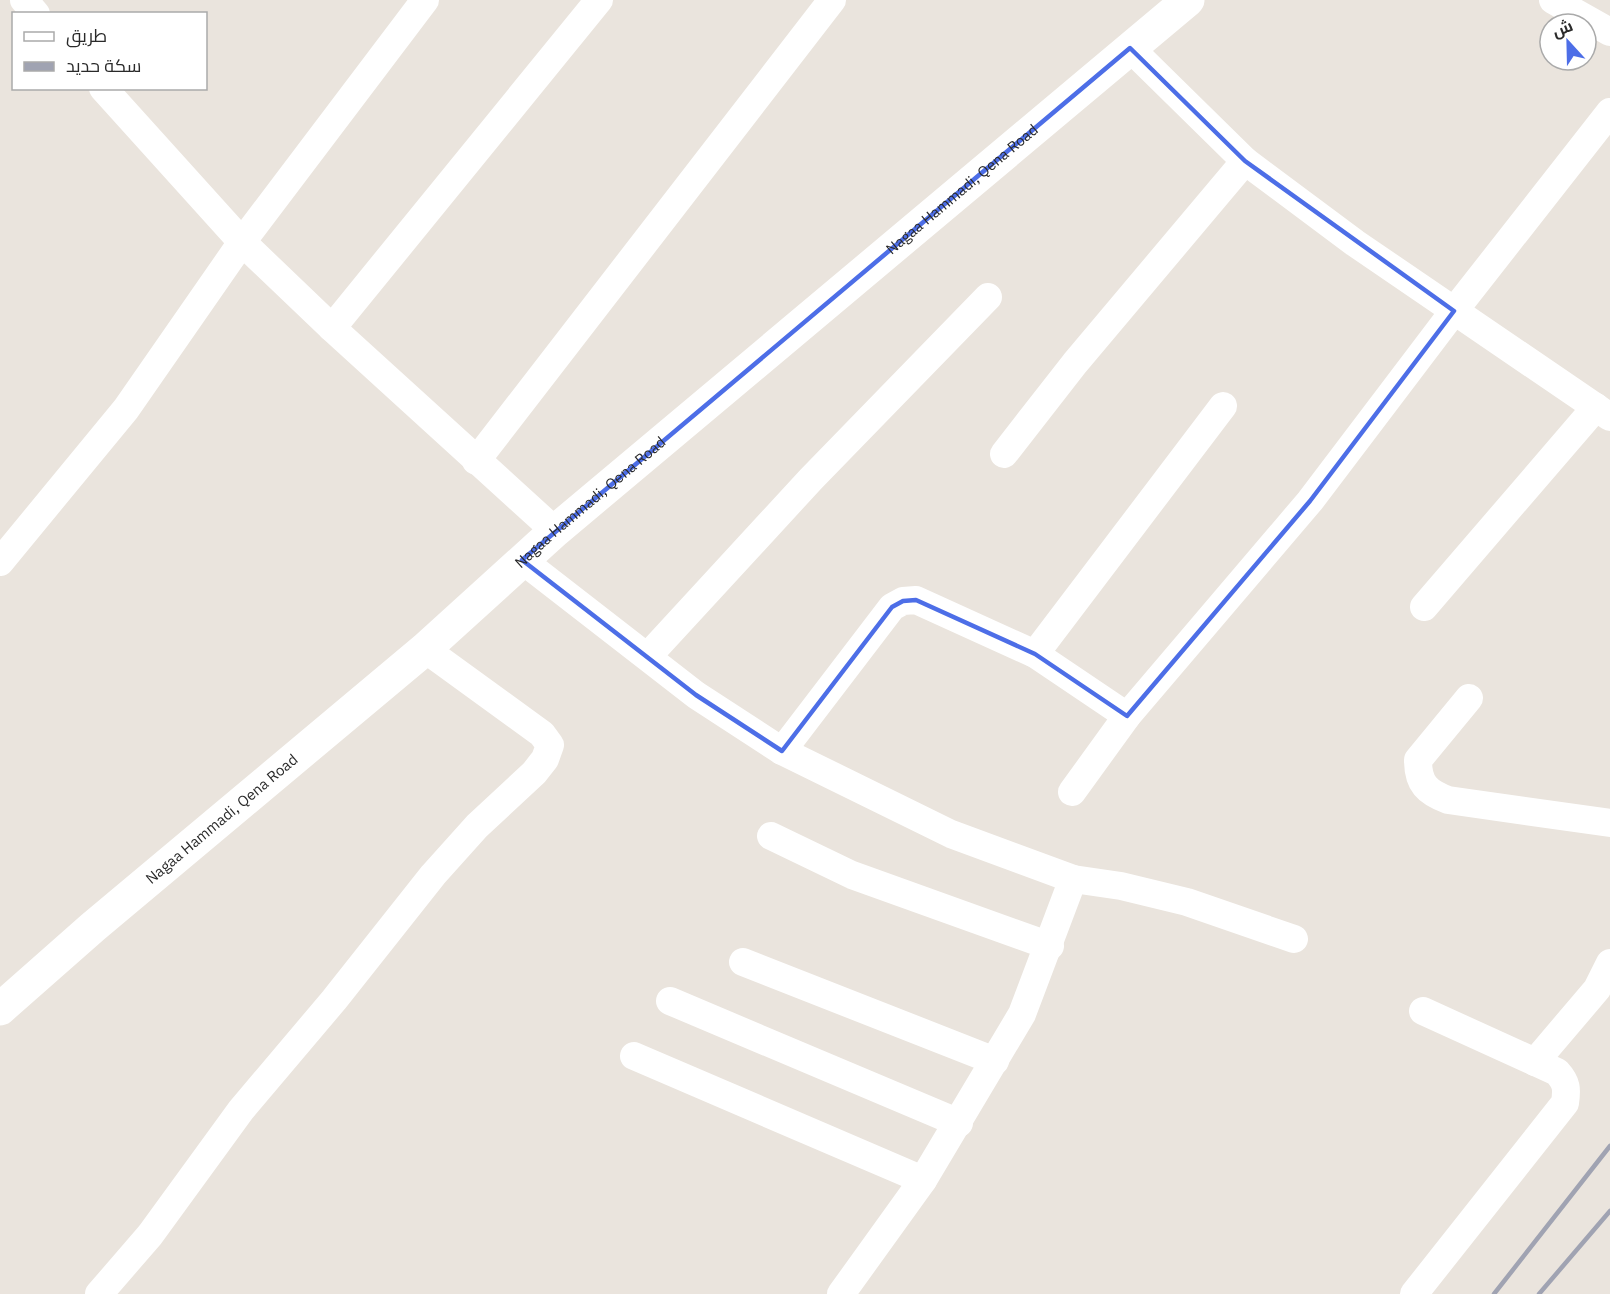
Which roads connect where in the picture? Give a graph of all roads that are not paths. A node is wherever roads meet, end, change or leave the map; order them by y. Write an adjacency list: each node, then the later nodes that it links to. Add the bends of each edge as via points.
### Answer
1 (24, 0): 7 (street)
2 (425, 0): 13 (street)
3 (599, 0): 16 (street)
4 (832, 0): 20 (street)
5 (1188, 0): 9 (main road, Nagaa Hammadi, Qena Road)
6 (1553, 0): 8 (street)
7 (34, 12)
8 (1610, 32)
9 (1130, 48): 12 (street); 21 (main road, Nagaa Hammadi, Qena Road)
10 (105, 90): 13 (street)
11 (1610, 112): 15 (street)
12 (1245, 160): 15 (street); 19 (street)
13 (242, 242): 16 (street); 23 (street, via 126,409)
14 (988, 297): 27 (street, via 811,479)
15 (1454, 311): 18 (street); 29 (street, via 1310,501)
16 (332, 328): 20 (street)
17 (1223, 406): 26 (street)
18 (1603, 412): 24 (street)
19 (1004, 454)
20 (476, 461): 21 (street)
21 (555, 531): 22 (main road, Nagaa Hammadi, Qena Road)
22 (522, 560): 25 (main road, Nagaa Hammadi, Qena Road); 27 (street)
23 (0, 562)
24 (1424, 607)
25 (425, 649): 40 (main road, Nagaa Hammadi, Qena Road); 47 (street, via 542,734 550,745 549,751 534,774 477,826 433,875 241,1110 150,1235)
26 (1035, 654): 29 (street); 30 (street, via 916,600 903,601 892,607)
27 (648, 656): 30 (street, via 696,695)
28 (1469, 698): 32 (street, via 1418,760 1418,774 1430,793 1448,800)
29 (1127, 716): 31 (street)
30 (782, 752): 34 (street, via 951,834)
31 (1072, 792)
32 (1610, 824)
33 (771, 836): 36 (street, via 852,875)
34 (1073, 879): 35 (street, via 1187,902); 36 (street)
35 (1294, 939)
36 (1050, 946): 43 (street, via 1022,1014)
37 (743, 962): 43 (street)
38 (1610, 963): 44 (street, via 1597,989)
39 (670, 1001): 45 (street)
40 (0, 1009)
41 (1423, 1011): 44 (street)
42 (634, 1056): 46 (street)
43 (995, 1060): 45 (street)
44 (1535, 1062): 49 (street, via 1566,1081 1565,1103)
45 (959, 1123): 46 (street)
46 (923, 1180): 48 (street)
47 (99, 1294)
48 (841, 1294)
49 (1414, 1294)

